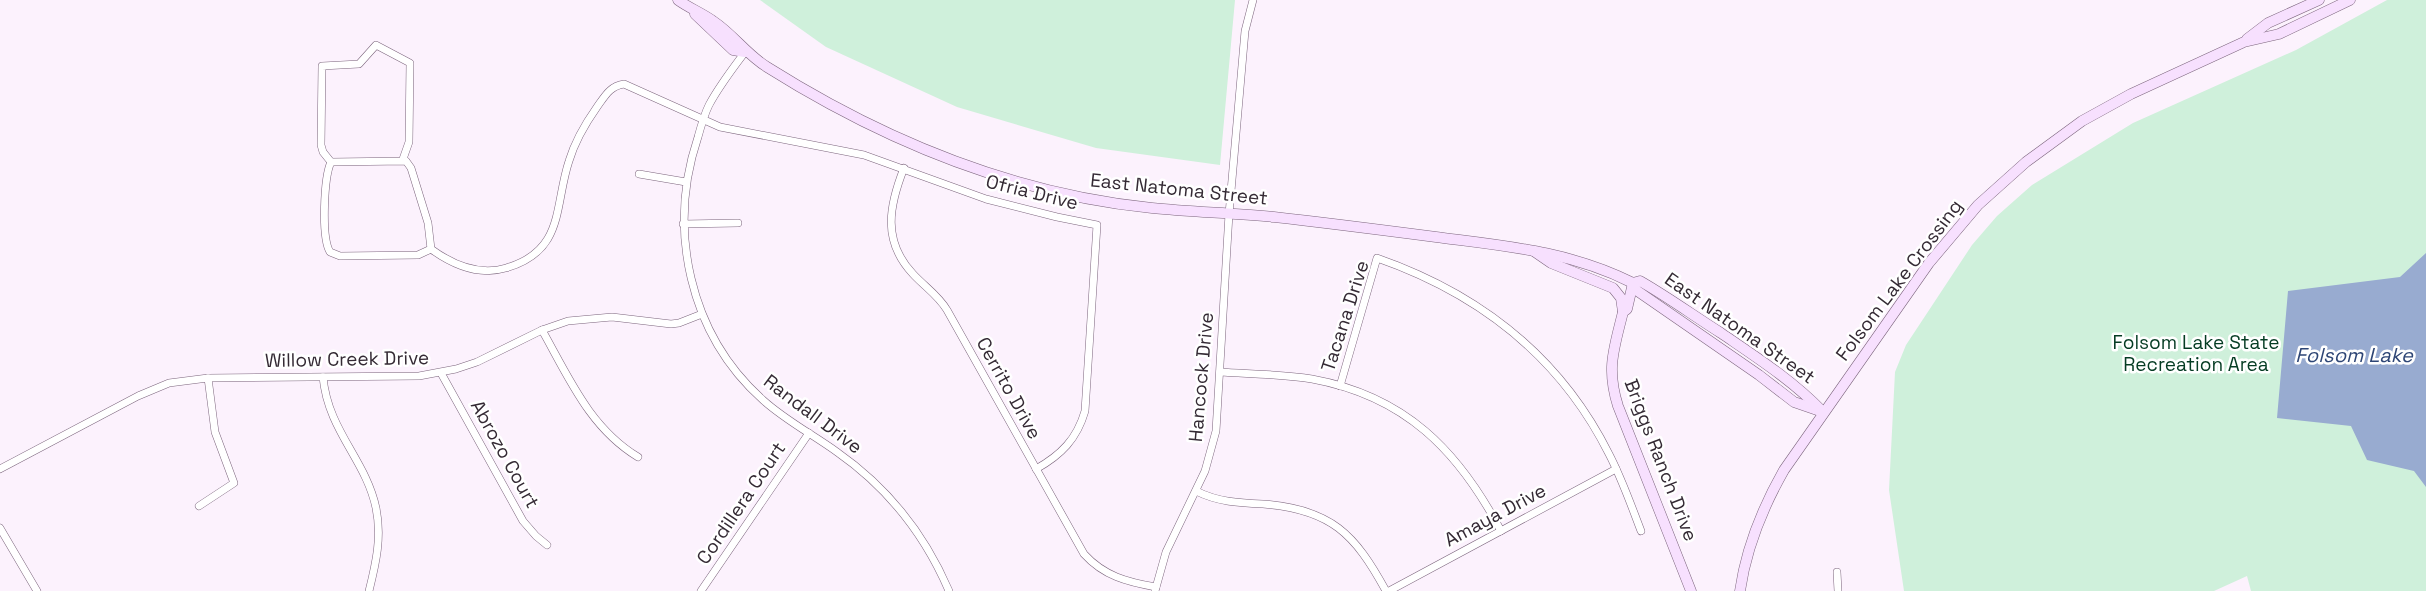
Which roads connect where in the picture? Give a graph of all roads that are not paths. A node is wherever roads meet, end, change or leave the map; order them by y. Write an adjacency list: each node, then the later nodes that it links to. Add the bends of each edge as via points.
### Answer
1 (678, 0): 6 (main road, East Natoma Street, via 738,40)
2 (1253, 0): 13 (street, Hancock Drive, via 1245,31)
3 (2319, 0): 5 (main road, Folsom Lake Crossing, via 2268,23)
4 (2350, 0): 5 (main road, Folsom Lake Crossing, via 2280,34)
5 (2244, 42): 27 (main road, Folsom Lake Crossing, via 2108,106 2082,121 2019,168 1951,235)
6 (745, 52): 7 (street, Randall Drive, via 709,105); 13 (main road, East Natoma Street, via 867,123 984,172 1066,194 1150,207)
7 (704, 119): 10 (street, Ofria Drive, via 740,132 864,154); 12 (street, Randall Drive); 16 (street, Ofria Drive, via 631,86 617,85 608,91 584,126 568,163 554,227 534,254 513,266 484,271 463,266)
8 (403, 160): 9 (street); 9 (street, via 409,142 410,63 376,45 359,64 322,66 321,145); 16 (street, via 411,168 428,223)
9 (332, 162): 16 (street, via 326,176 326,240 330,252 340,256 418,255)
10 (904, 168): 32 (street, Cerrito Drive, via 891,209 891,227 898,252 913,274 943,303); 32 (street, Ofria Drive, via 1005,204 1097,225 1085,411 1080,427 1065,449)
11 (640, 174): 12 (street)
12 (686, 182): 15 (street, Randall Drive)
13 (1229, 214): 17 (main road, East Natoma Street); 22 (street, Hancock Drive)
14 (738, 223): 15 (street)
15 (683, 224): 20 (street, Randall Drive, via 689,274)
16 (431, 249)
17 (1530, 249): 18 (main road, East Natoma Street, via 1586,262); 19 (main road, via 1551,263 1613,288 1621,298)
18 (1633, 283): 19 (main road, Briggs Ranch Drive, via 1627,309); 27 (main road, East Natoma Street, via 1640,281 1657,291 1748,351 1803,391)
19 (1623, 312): 46 (main road, Briggs Ranch Drive, via 1611,358 1610,379)
20 (702, 314): 21 (street, Willow Creek Drive, via 671,324 582,318); 28 (street, Randall Drive, via 724,355 745,382)
21 (542, 330): 23 (street, Willow Creek Drive, via 477,362); 29 (street, via 594,420 614,441)
22 (1220, 372): 26 (street, via 1294,376); 33 (street, Hancock Drive, via 1216,431)
23 (441, 373): 24 (street, Willow Creek Drive, via 405,377); 38 (street, Abrozo Court, via 523,521)
24 (323, 377): 25 (street, Willow Creek Drive); 42 (street, via 332,418 367,482 376,506 378,550)
25 (208, 378): 30 (street, Willow Creek Drive, via 154,388); 34 (street, via 215,432 234,483)
26 (1340, 386): 31 (street, Tacana Drive, via 1377,258 1458,293 1500,321 1532,348 1583,408); 36 (street, via 1396,410 1437,441 1466,473)
27 (1823, 412): 47 (main road, via 1771,492 1754,537)
28 (809, 434): 43 (street, Cordillera Court); 44 (street, Randall Drive, via 854,465 887,494 915,528)
29 (638, 458)
30 (0, 469)
31 (1616, 469): 36 (street, Amaya Drive); 37 (street, Tacana Drive)
32 (1036, 470): 40 (street, Cerrito Drive, via 1079,547 1090,560 1119,579)
33 (1196, 491): 40 (street, Hancock Drive, via 1166,552); 45 (street, via 1220,501 1283,506 1319,516 1354,540)
34 (200, 506)
35 (0, 528): 41 (street)
36 (1501, 531): 45 (street, Amaya Drive)
37 (1641, 531)
38 (547, 544)
39 (1837, 572): 48 (street)
40 (1155, 589)
41 (37, 591)
42 (369, 591)
43 (701, 591)
44 (949, 591)
45 (1388, 591)
46 (1691, 591)
47 (1740, 591)
48 (1838, 591)

